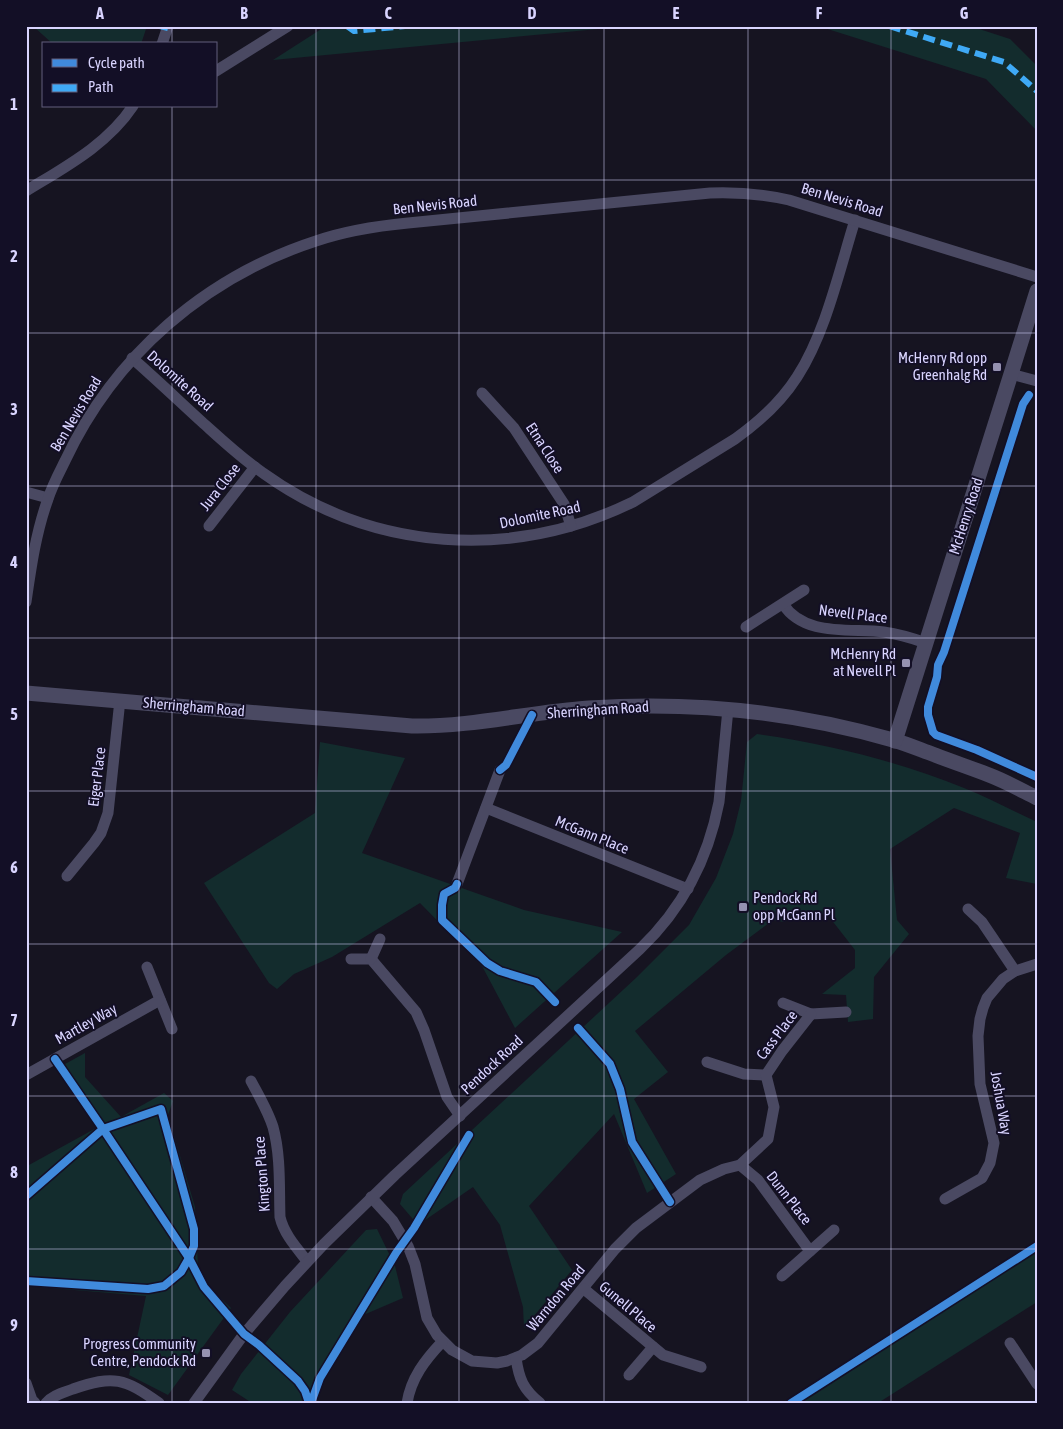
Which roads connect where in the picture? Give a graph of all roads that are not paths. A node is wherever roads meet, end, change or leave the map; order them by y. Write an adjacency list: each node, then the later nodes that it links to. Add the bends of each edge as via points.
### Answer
1 (168, 26): 3 (street)
2 (288, 26): 4 (street)
3 (163, 42)
4 (218, 70)
5 (131, 108): 6 (street, via 93,149)
6 (26, 191)
7 (856, 220): 8 (street, Ben Nevis Road); 10 (street, Ben Nevis Road, via 773,196 724,193 360,230 297,247 228,280 170,322); 18 (street, Dolomite Road, via 817,339 796,378 771,410 741,435 652,491 615,511)
8 (1037, 277)
9 (1037, 291): 11 (street, McHenry Road)
10 (132, 358): 14 (street, Dolomite Road); 16 (street, Ben Nevis Road, via 80,431)
11 (1012, 374): 12 (street); 23 (street, McHenry Road)
12 (1037, 381)
13 (482, 393): 18 (street, Etna Close, via 514,428 564,504)
14 (255, 467): 17 (street, Jura Close); 18 (street, Dolomite Road, via 320,507 402,534 435,539 487,540 523,537)
15 (26, 492): 16 (street)
16 (48, 498): 20 (street, Ben Nevis Road)
17 (209, 526)
18 (571, 526)
19 (804, 590): 21 (street, Nevell Place)
20 (26, 602)
21 (783, 604): 22 (street, Nevell Place); 23 (street, Nevell Place, via 795,618 813,625 834,630 884,632)
22 (746, 627)
23 (926, 643): 27 (street, McHenry Road)
24 (26, 693): 25 (street, Sherringham Road)
25 (120, 700): 26 (street, Sherringham Road, via 427,726 471,724 588,708); 31 (street, Eiger Place, via 108,813 94,844)
26 (728, 709): 27 (street, Sherringham Road, via 822,723); 33 (street, Pendock Road, via 716,816 702,861)
27 (895, 741): 29 (street, Sherringham Road, via 990,776)
28 (500, 770): 30 (street)
29 (1037, 798)
30 (486, 808): 32 (street); 33 (street, McGann Place)
31 (67, 876)
32 (457, 884)
33 (688, 889): 50 (street, Pendock Road, via 651,939)
34 (968, 909): 40 (street, via 982,922)
35 (380, 939): 36 (street)
36 (371, 958): 37 (street); 50 (street, via 416,1012 447,1097)
37 (351, 959)
38 (1037, 964): 40 (street)
39 (146, 967): 41 (street)
40 (1015, 971): 53 (street, Joshua Way, via 1003,979 987,998 980,1019 980,1084 994,1143 990,1162 982,1178)
41 (160, 1000): 45 (street); 47 (street, Martley Way)
42 (783, 1004): 44 (street, Cass Place)
43 (846, 1012): 44 (street, Cass Place)
44 (811, 1014): 48 (street, Cass Place)
45 (172, 1028)
46 (707, 1062): 48 (street, Cass Place, via 744,1074)
47 (26, 1074)
48 (766, 1075): 51 (street, Cass Place, via 774,1107 768,1139)
49 (251, 1082): 56 (street, Kington Place, via 265,1106 275,1134 281,1223)
50 (460, 1116): 52 (street, Pendock Road)
51 (740, 1165): 55 (street, Dunn Place, via 758,1180); 58 (street, Warndon Road, via 700,1180 649,1217 624,1238)
52 (371, 1197): 56 (street, Pendock Road); 59 (street, Warndon Road, via 405,1240 415,1264 427,1318)
53 (945, 1199)
54 (834, 1230): 55 (street, Dunn Place)
55 (810, 1251): 57 (street, Dunn Place)
56 (307, 1261): 70 (street, Pendock Road, via 244,1334)
57 (782, 1276)
58 (584, 1288): 61 (street, Gunell Place); 62 (street, Warndon Road, via 538,1343)
59 (442, 1342): 62 (street, Warndon Road, via 472,1361 497,1363); 71 (street, via 418,1370)
60 (1010, 1343): 66 (street)
61 (653, 1348): 63 (street, Gunell Place, via 667,1357); 64 (street, Gunell Place)
62 (516, 1358): 72 (street, via 518,1374 525,1388)
63 (701, 1367)
64 (629, 1375)
65 (26, 1383): 67 (street)
66 (1037, 1384)
67 (35, 1403)
68 (46, 1403): 69 (street, via 57,1395 104,1380 130,1384)
69 (159, 1403)
70 (194, 1403)
71 (406, 1403)
72 (540, 1403)

